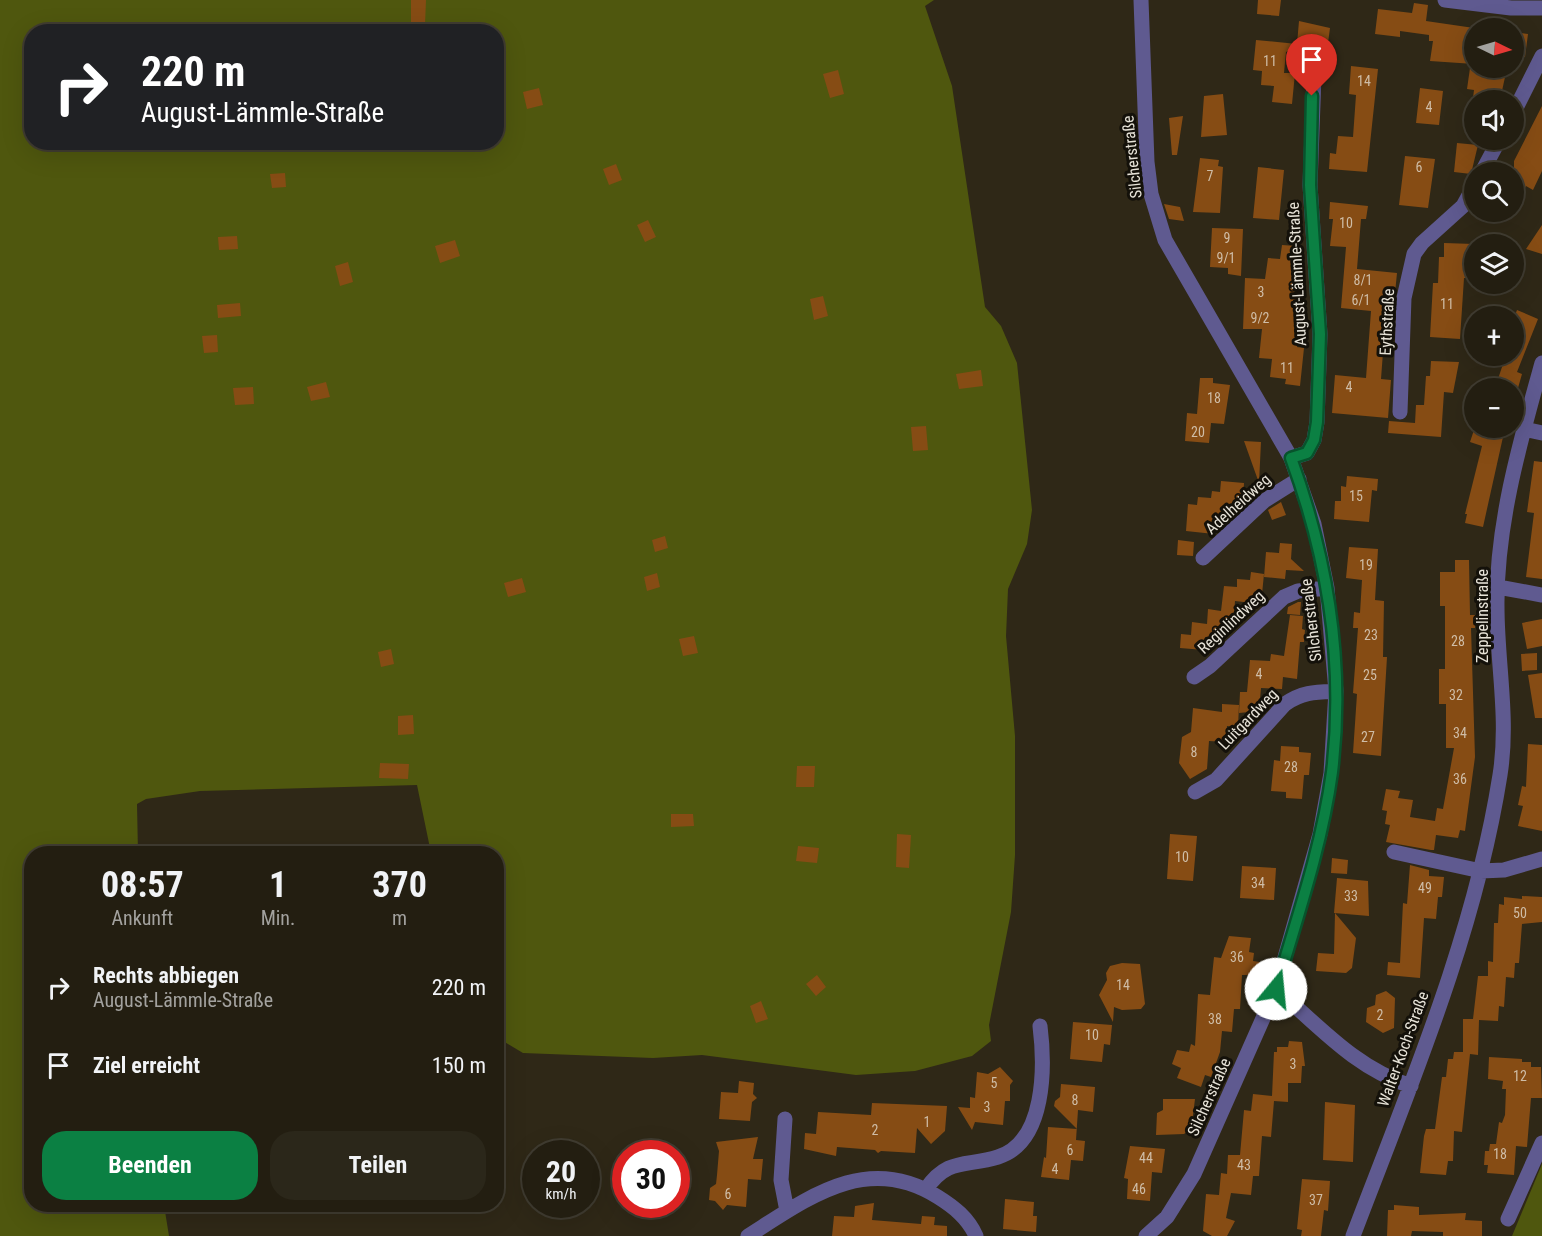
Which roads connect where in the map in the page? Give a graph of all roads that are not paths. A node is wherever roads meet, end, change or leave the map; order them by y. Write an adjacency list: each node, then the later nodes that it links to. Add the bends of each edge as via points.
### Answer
1 (1141, 0): 13 (street, Silcherstraße, via 1147,162 1151,194 1165,240)
2 (1445, 0): 3 (street)
3 (1542, 8)
4 (1542, 56): 6 (street)
5 (1314, 76): 13 (street, August-Lämmle-Straße, via 1310,185 1320,318 1317,422 1307,453)
6 (1524, 92)
7 (1464, 204): 9 (street, Eythstraße, via 1422,243 1407,275)
8 (1542, 363): 10 (street, Zeppelinstraße)
9 (1400, 412)
10 (1524, 429): 11 (street)
11 (1542, 433)
12 (1522, 438): 16 (street, Zeppelinstraße)
13 (1291, 458): 14 (street, Silcherstraße)
14 (1299, 479): 15 (street, Adelheidweg, via 1264,501); 17 (street, Silcherstraße)
15 (1203, 558)
16 (1497, 587): 18 (street); 24 (street, Zeppelinstraße, via 1503,724 1501,772)
17 (1328, 588): 19 (street, Reginlindweg, via 1298,591 1284,597); 20 (street, Silcherstraße)
18 (1542, 595)
19 (1194, 677)
20 (1336, 691): 21 (street, Luitgardweg, via 1296,696 1216,780); 25 (street, Silcherstraße, via 1331,773 1320,834)
21 (1195, 792)
22 (1395, 852): 24 (street)
23 (1542, 859): 24 (street)
24 (1481, 872): 27 (street, Walter-Koch-Straße)
25 (1276, 989): 27 (street, via 1362,1064); 35 (street, Silcherstraße, via 1194,1174 1167,1217)
26 (1040, 1026): 30 (street, via 1038,1106 1025,1139 1000,1156 960,1162 945,1169)
27 (1411, 1086): 36 (street, Walter-Koch-Straße)
28 (785, 1119): 31 (street, via 781,1180)
29 (1542, 1143): 32 (street)
30 (926, 1189): 31 (street, via 869,1177 828,1189); 34 (street, via 964,1217)
31 (787, 1211): 33 (street)
32 (1508, 1219)
33 (748, 1236)
34 (976, 1236)
35 (1146, 1236)
36 (1353, 1236)

